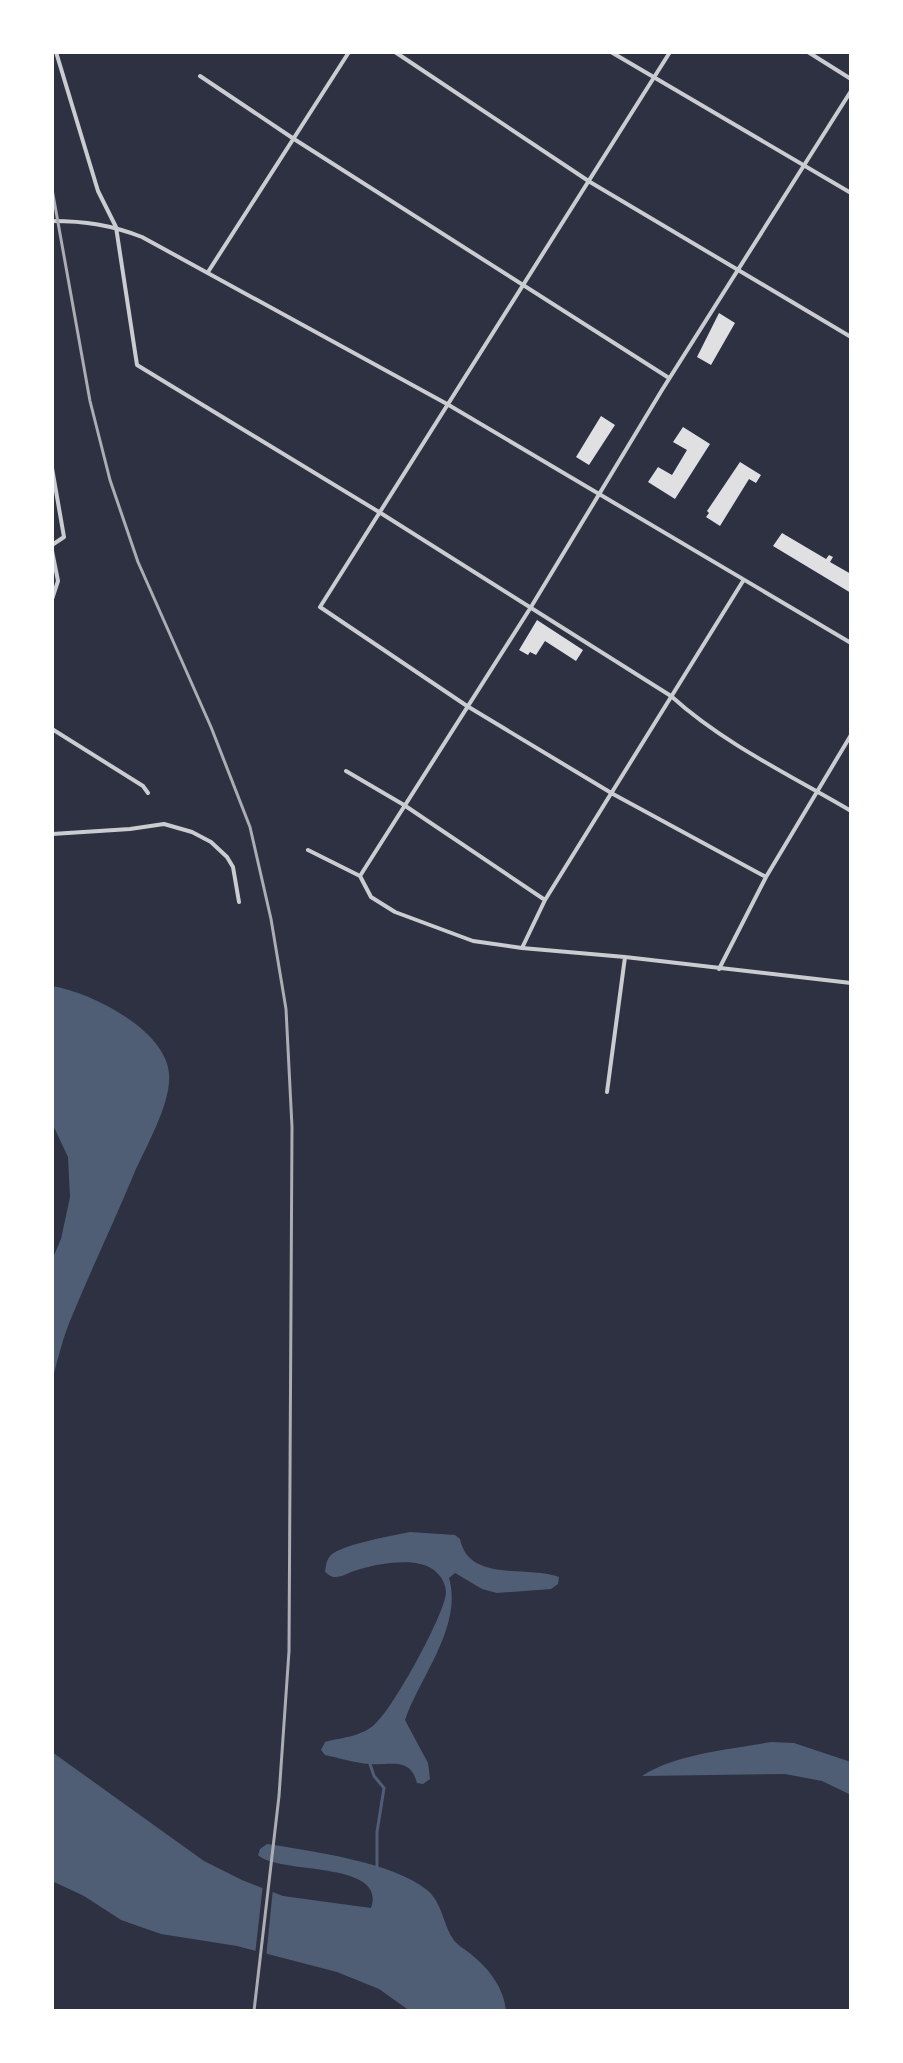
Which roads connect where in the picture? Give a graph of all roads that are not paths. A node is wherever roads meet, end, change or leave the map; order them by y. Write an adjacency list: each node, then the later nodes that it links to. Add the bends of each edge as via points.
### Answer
1 (56, 52): 16 (street, via 98,191)
2 (349, 52): 11 (street)
3 (395, 52): 13 (street)
4 (611, 52): 8 (street)
5 (670, 52): 8 (street)
6 (808, 52): 9 (street)
7 (200, 76): 11 (street)
8 (654, 77): 12 (street); 13 (street)
9 (851, 79)
10 (851, 91): 12 (street)
11 (294, 139): 18 (street); 19 (street)
12 (805, 165): 14 (street); 17 (street)
13 (590, 182): 17 (street); 19 (street)
14 (851, 193)
15 (52, 221): 16 (street)
16 (116, 227): 18 (street); 25 (street, via 137,365)
17 (738, 269): 20 (street); 21 (street)
18 (208, 272): 22 (street)
19 (524, 287): 21 (street); 22 (street)
20 (851, 337)
21 (669, 379): 24 (street)
22 (447, 404): 24 (street); 25 (street)
23 (52, 468): 26 (street, via 64,537)
24 (599, 494): 28 (street); 30 (street)
25 (379, 512): 30 (street); 33 (street, via 320,607)
26 (52, 545)
27 (52, 551): 29 (street, via 58,581)
28 (744, 580): 31 (street); 32 (street)
29 (52, 599)
30 (531, 607): 32 (street); 33 (street)
31 (851, 643)
32 (671, 696): 37 (street, via 721,736); 39 (street)
33 (467, 706): 39 (street); 40 (street)
34 (52, 729): 38 (street)
35 (851, 735): 37 (street)
36 (346, 771): 40 (street)
37 (819, 792): 41 (street); 45 (street)
38 (148, 793)
39 (613, 794): 45 (street); 46 (street)
40 (404, 805): 44 (street); 46 (street)
41 (851, 811)
42 (52, 834): 47 (street, via 164,824 192,832 227,857)
43 (308, 850): 44 (street)
44 (360, 876): 48 (street, via 371,897 395,912 473,941)
45 (766, 877): 50 (street)
46 (545, 900): 48 (street)
47 (239, 902)
48 (522, 948): 49 (street)
49 (625, 957): 50 (street); 52 (street)
50 (718, 970): 51 (street)
51 (851, 983)
52 (607, 1092)

